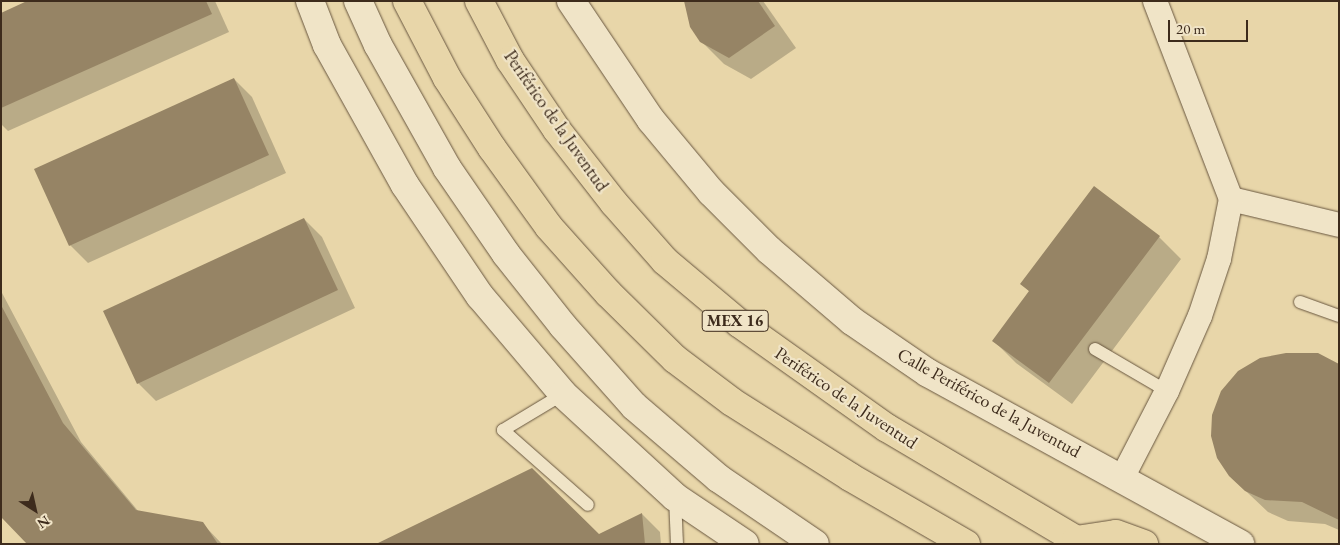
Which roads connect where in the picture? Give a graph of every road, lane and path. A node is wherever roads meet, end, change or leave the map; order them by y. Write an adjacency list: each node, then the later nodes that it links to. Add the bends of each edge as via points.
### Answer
1 (310, 1): 8 (main road)
2 (322, 1): 8 (main road)
3 (358, 1): 22 (main road, via 378,45 447,168 506,254 563,326 648,418 718,478)
4 (407, 1): 23 (highway, via 447,78 492,148 549,226 608,293 668,352 732,402 850,477)
5 (479, 1): 19 (highway, Periférico de la Juventud / MEX 16, via 510,60 557,130 665,261 739,324 887,428)
6 (571, 1): 16 (main road, Calle Periférico de la Juventud, via 651,120 711,192 768,250 852,321 928,373)
7 (1155, 1): 9 (street)
8 (327, 45): 15 (main road, via 405,185 474,288)
9 (1231, 200): 10 (street); 14 (street, via 1218,259 1200,316)
10 (1339, 225)
11 (1300, 302): 12 (lane)
12 (1339, 316)
13 (1095, 349): 14 (lane)
14 (1167, 391): 16 (street)
15 (563, 394): 17 (main road); 18 (lane, via 503,430)
16 (1122, 478): 25 (main road, Calle Periférico de la Juventud)
17 (675, 497): 20 (lane); 21 (main road)
18 (588, 505)
19 (1079, 542): 24 (highway, via 1116,534)
20 (677, 544)
21 (745, 544)
22 (815, 544)
23 (966, 544)
24 (1144, 544)
25 (1240, 544)

